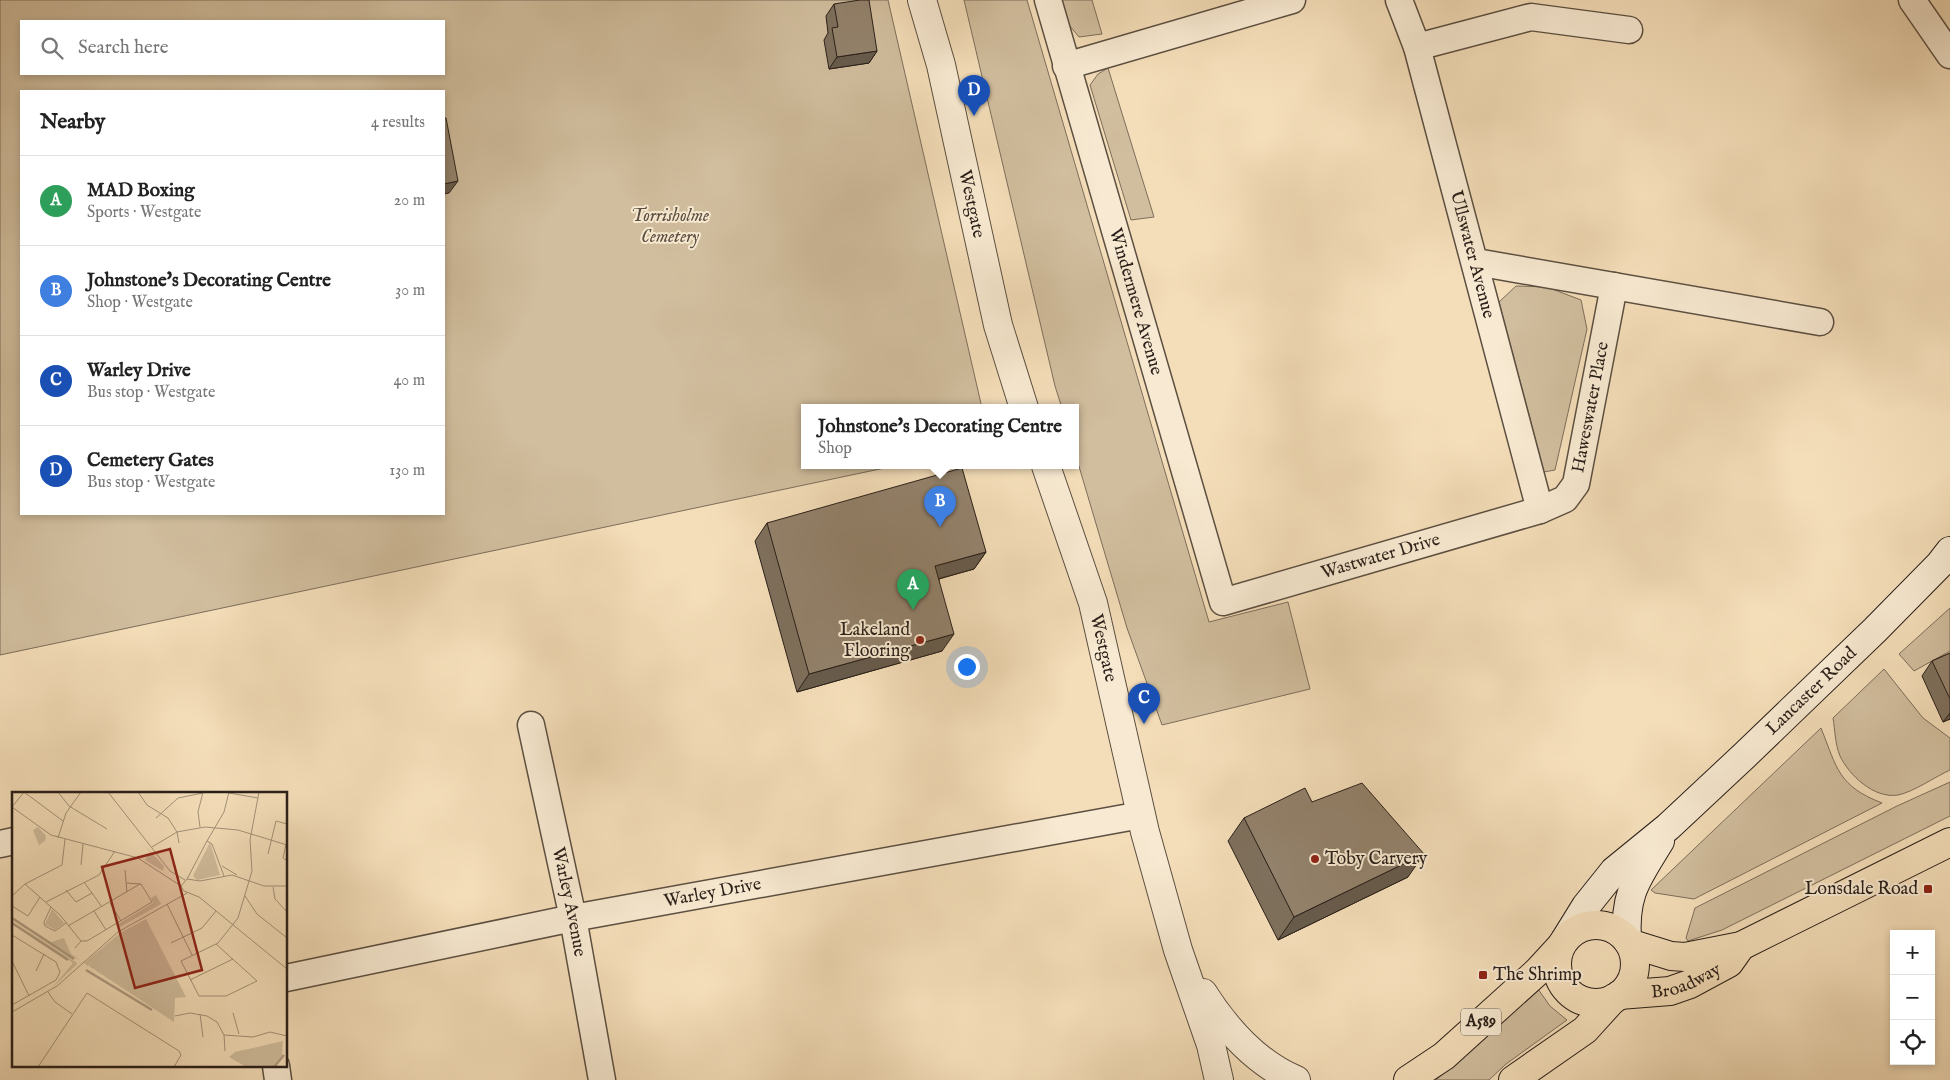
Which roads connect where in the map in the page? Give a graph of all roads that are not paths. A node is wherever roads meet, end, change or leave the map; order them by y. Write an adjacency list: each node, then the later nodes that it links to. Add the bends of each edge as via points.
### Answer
1 (922, 0): 13 (street, Westgate, via 941,65 998,325)
2 (1048, 0): 9 (street, Windermere Avenue)
3 (1292, 0): 9 (street)
4 (1399, 0): 7 (street, Ullswater Avenue)
5 (1912, 0): 8 (street)
6 (1629, 30): 7 (street, via 1531,17)
7 (1417, 47): 10 (street, Ullswater Avenue)
8 (1950, 55)
9 (1066, 66): 17 (street, Windermere Avenue)
10 (1476, 262): 11 (street); 15 (street, Ullswater Avenue)
11 (1614, 286): 12 (street); 15 (street, Haweswater Place, via 1576,484 1565,499)
12 (1820, 322)
13 (1023, 404)
14 (1047, 469): 19 (street, Westgate, via 1093,603)
15 (1540, 510): 17 (street, Wastwater Drive)
16 (1950, 551): 20 (street, Lancaster Road, via 1875,630)
17 (1223, 602)
18 (531, 724): 22 (street, Warley Avenue)
19 (1141, 815): 22 (street, Warley Drive); 26 (street, Westgate)
20 (1668, 827): 23 (street, Lancaster Road, via 1634,882 1626,912); 24 (street, Lancaster Road, via 1603,883)
21 (1950, 842): 25 (main road, Broadway / A589)
22 (573, 918): 27 (street, Warley Drive); 29 (street, Warley Avenue)
23 (1628, 941): 24 (main road, A589, via 1610,927 1590,924 1572,932); 25 (main road, Broadway / A589, via 1671,956 1685,957); 28 (main road, via 1634,954 1635,969 1630,983)
24 (1563, 943): 28 (main road, A589, via 1558,956 1558,976 1569,992 1585,1002 1595,1003); 32 (main road, Lancaster Road / A589, via 1444,1056)
25 (1741, 946): 28 (main road, Broadway / A589, via 1729,964 1690,984 1670,992)
26 (1178, 950): 30 (street, Westgate, via 1208,1036); 31 (street, Westgate, via 1212,1009 1231,1032 1265,1062)
27 (288, 978)
28 (1617, 997): 33 (main road, via 1585,1030)
29 (602, 1080)
30 (1219, 1080)
31 (1296, 1080)
32 (1408, 1080)
33 (1514, 1080)

